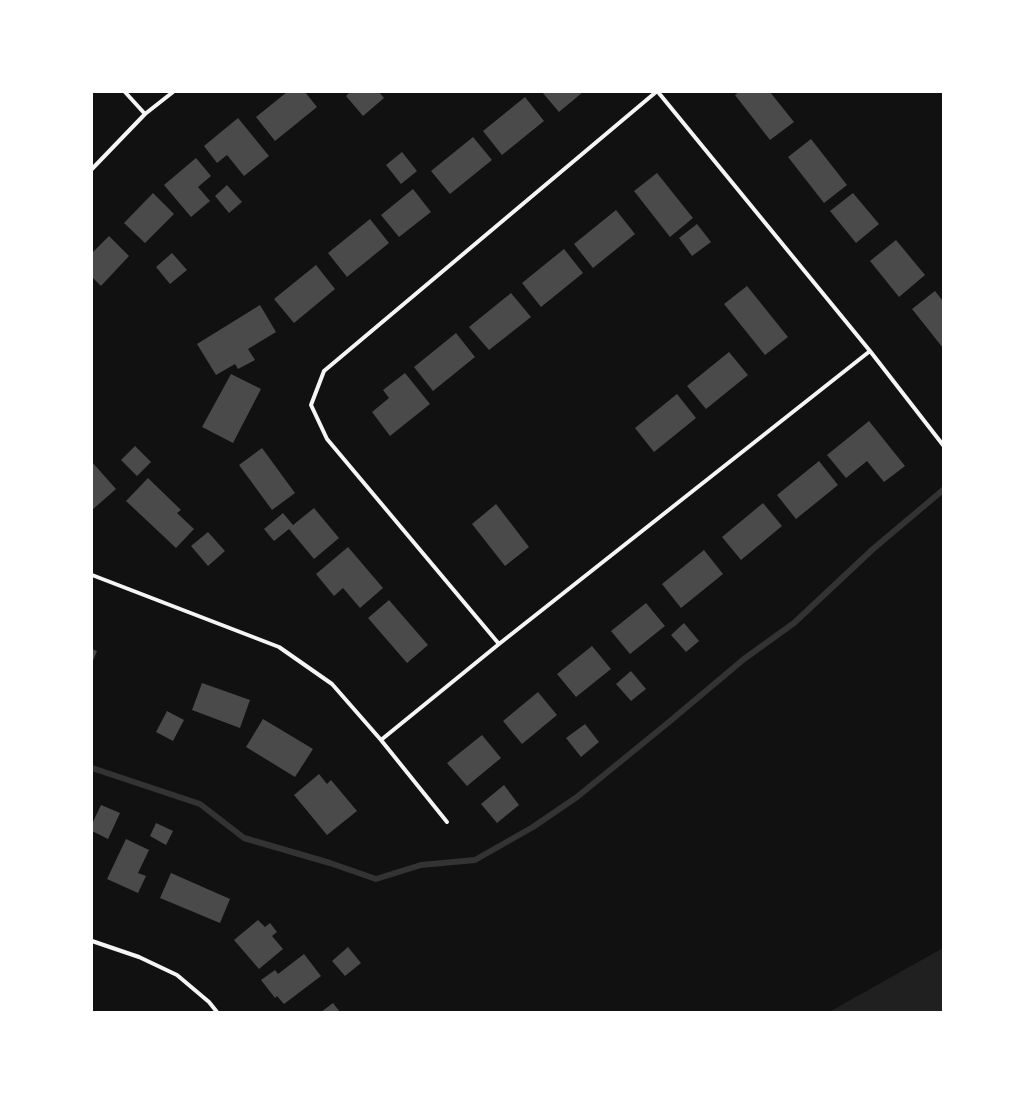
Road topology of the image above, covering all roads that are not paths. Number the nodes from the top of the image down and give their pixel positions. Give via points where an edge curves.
1 (125, 92) edge
2 (173, 92) edge
3 (657, 92) edge
4 (145, 114) junction
5 (92, 169) edge
6 (870, 351) junction
7 (943, 445) edge
8 (92, 575) edge
9 (499, 644) junction
10 (381, 740) junction
11 (447, 822) dead end
12 (92, 940) edge
13 (217, 1012) edge

1 - 4 street
2 - 4 street
3 - 6 street
3 - 9 street via 324,371 312,405 327,439
4 - 5 street
6 - 7 street
6 - 9 street
8 - 10 street via 279,647 332,684
9 - 10 street
10 - 11 street
12 - 13 street via 139,957 176,975 209,1002

